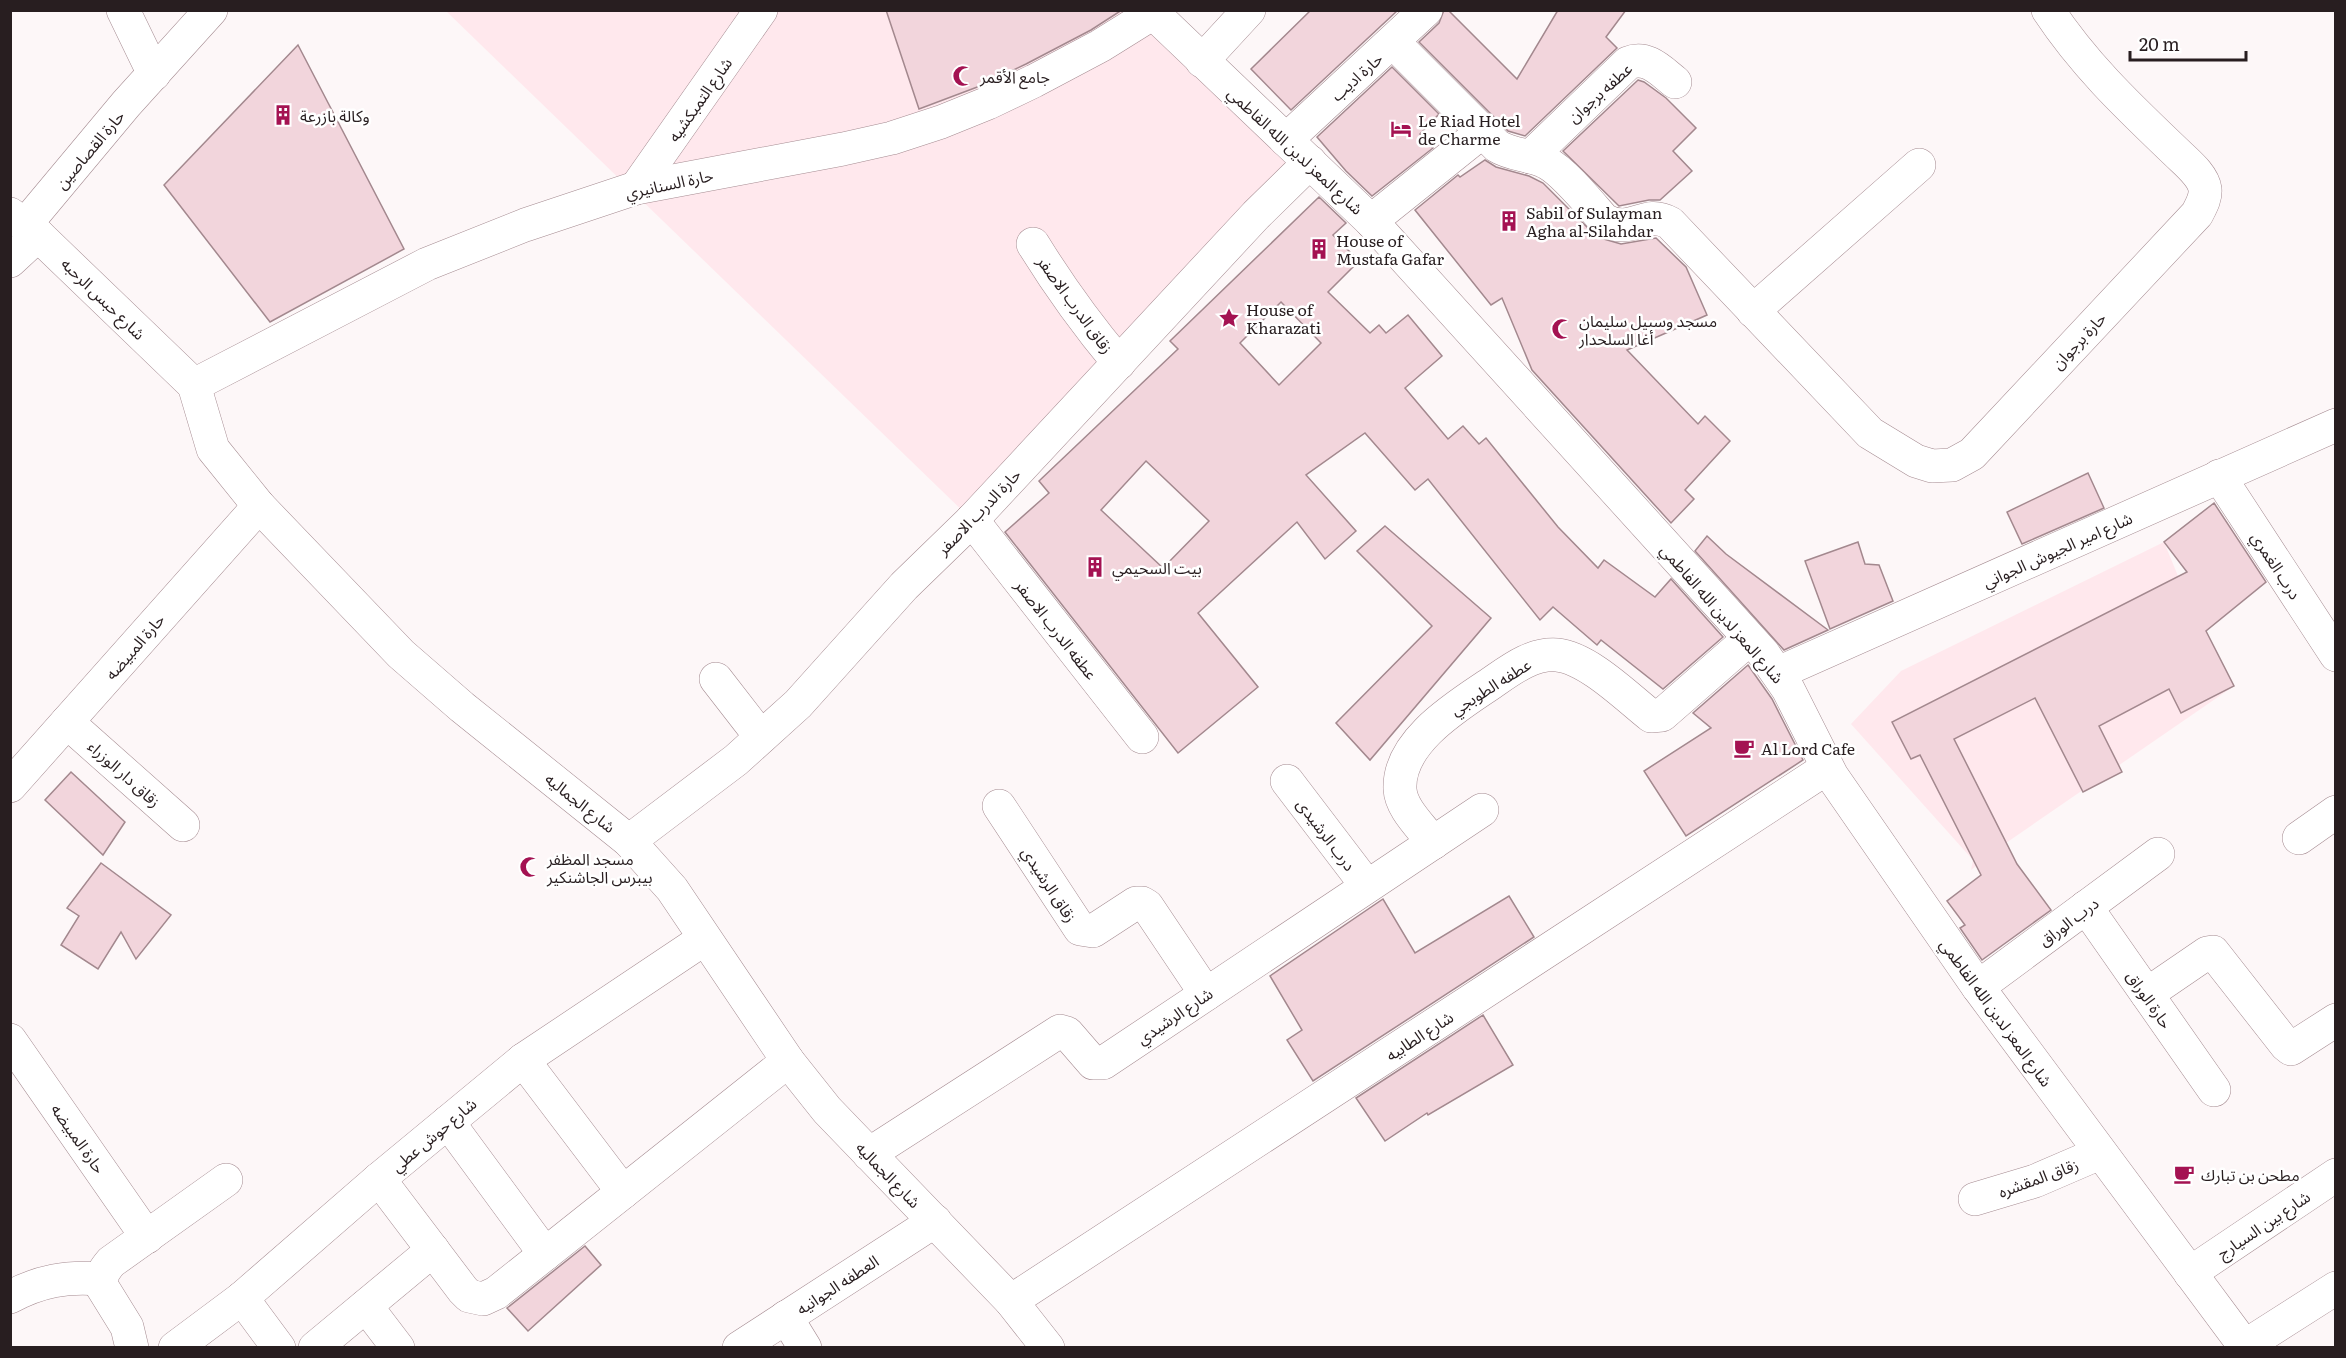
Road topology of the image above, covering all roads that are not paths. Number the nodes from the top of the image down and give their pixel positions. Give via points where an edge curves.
1 (123, 10) edge
2 (212, 10) edge
3 (761, 10) edge
4 (1249, 10) edge
5 (1426, 10) edge
6 (2048, 10) edge
7 (1151, 12) edge
8 (1393, 42) junction
9 (1202, 60) junction
10 (154, 74) junction
11 (1675, 82) dead end
12 (1482, 132) junction
13 (1286, 140) junction
14 (1530, 157) junction
15 (1310, 162) junction
16 (1919, 165) dead end
17 (636, 188) junction
18 (1371, 221) junction
19 (25, 225) edge
20 (1033, 244) dead end
21 (10, 261) edge
22 (1753, 311) junction
23 (1119, 363) junction
24 (194, 385) junction
25 (2336, 425) edge
26 (2220, 476) junction
27 (258, 506) junction
28 (972, 520) junction
29 (1749, 639) junction
30 (2336, 655) edge
31 (1778, 673) junction
32 (716, 679) dead end
33 (67, 722) junction
34 (761, 737) junction
35 (1142, 737) dead end
36 (1827, 768) junction
37 (15, 771) edge
38 (1287, 781) dead end
39 (999, 806) dead end
40 (1482, 810) dead end
41 (2336, 812) edge
42 (183, 825) dead end
43 (2299, 837) dead end
44 (629, 840) junction
45 (1433, 843) junction
46 (2158, 854) dead end
47 (1367, 886) junction
48 (2086, 907) junction
49 (704, 939) junction
50 (1978, 987) junction
51 (1206, 994) junction
52 (2147, 994) junction
53 (2336, 1020) edge
54 (10, 1040) edge
55 (523, 1060) junction
56 (788, 1061) junction
57 (2214, 1090) dead end
58 (448, 1122) junction
59 (2100, 1153) junction
60 (869, 1154) junction
61 (2336, 1175) edge
62 (379, 1179) junction
63 (226, 1180) dead end
64 (622, 1192) junction
65 (1975, 1199) dead end
66 (935, 1221) junction
67 (147, 1237) junction
68 (433, 1250) junction
69 (545, 1254) junction
70 (2190, 1273) junction
71 (100, 1280) junction
72 (2336, 1288) edge
73 (10, 1297) edge
74 (242, 1298) junction
75 (1011, 1301) junction
76 (366, 1306) junction
77 (786, 1317) junction
78 (132, 1347) edge
79 (175, 1347) edge
80 (279, 1347) edge
81 (315, 1347) edge
82 (398, 1347) edge
83 (739, 1347) edge
84 (805, 1347) edge
85 (1048, 1347) edge
86 (2245, 1347) edge

1 - 10 street
2 - 10 street, حارة القصاصين
3 - 17 street, شارع التمبكشيه
4 - 9 street
5 - 8 street, حارة اديب
6 - 22 street, حارة برجوان via 2105,84 2189,165 2205,188 2204,201 2197,214 1972,454 1952,465 1932,466 1878,438
7 - 9 street, شارع المعز لدين الله الفاطمي
7 - 17 street, حارة السنانيري via 1100,46 1034,81 941,122 843,149
8 - 12 street, حارة برجوان
8 - 13 street, حارة اديب
9 - 13 street, شارع المعز لدين الله الفاطمي
10 - 19 street, حارة القصاصين
11 - 14 street, عطفه برجوان via 1650,62 1628,63
12 - 14 street, حارة برجوان via 1506,152
12 - 18 street
13 - 15 street, شارع المعز لدين الله الفاطمي
14 - 22 street, حارة برجوان via 1553,166 1614,225 1634,225 1653,218 1670,223
15 - 18 street, شارع المعز لدين الله الفاطمي
15 - 23 street, حارة الدرب الاصفر
16 - 22 street
17 - 24 street, حارة السنانيري via 525,225 427,264
18 - 29 street, شارع المعز لدين الله الفاطمي
19 - 21 street, حارة القصاصين
19 - 24 street, شارع حبس الرحبه
20 - 23 street, زقاق الدرب الاصفر via 1076,310
23 - 28 street, حارة الدرب الاصفر
24 - 27 street, شارع الجماليه via 213,449
25 - 26 street, شارع امير الجيوش الجواني
26 - 30 street, درب الغمري
26 - 31 street, شارع امير الجيوش الجواني
27 - 33 street, حارة المبيضه
27 - 44 street, شارع الجماليه via 401,654
28 - 34 street, حارة الدرب الاصفر via 904,586 798,704
28 - 35 street, عطفه الدرب الاصفر
29 - 31 street, شارع المعز لدين الله الفاطمي
29 - 45 street, عطفه الطوبجي via 1656,717 1583,664 1558,655 1538,656 1515,667 1448,712 1429,729 1404,766 1400,778 1404,804
31 - 36 street, شارع المعز لدين الله الفاطمي
32 - 34 street
33 - 37 street, حارة المبيضه
33 - 42 street, زقاق دار الوزراء
34 - 44 street, حارة الدرب الاصفر
36 - 50 street, شارع المعز لدين الله الفاطمي
36 - 75 street, شارع الطابيه
38 - 47 street, درب الرشيدى
39 - 51 street, زقاق الرشيدي via 1080,929 1093,930 1142,903
40 - 45 street, شارع الرشيدي
41 - 43 street
44 - 49 street, شارع الجماليه via 672,889
45 - 47 street, شارع الرشيدي
46 - 48 street, درب الوراق
47 - 51 street, شارع الرشيدي
48 - 50 street, درب الوراق
48 - 52 street, حارة الوراق
49 - 55 street, شارع حوش عطي
49 - 56 street, شارع الجماليه
50 - 59 street, شارع المعز لدين الله الفاطمي
51 - 60 street, شارع الرشيدي via 1103,1064 1093,1063 1067,1033 1060,1031
52 - 53 street via 2213,952 2291,1049
52 - 57 street, حارة الوراق
54 - 67 street, حارة المبيضه
55 - 58 street, شارع حوش عطي
55 - 64 street
56 - 60 street, شارع الجماليه
56 - 64 street
58 - 62 street, شارع حوش عطي
58 - 69 street
59 - 65 street, زقاق المقشره via 2035,1181
59 - 70 street, شارع المعز لدين الله الفاطمي
60 - 66 street, شارع الجماليه
61 - 70 street, شارع بين السيارج
62 - 68 street
62 - 74 street, شارع حوش عطي
63 - 67 street
64 - 69 street
66 - 75 street, شارع الجماليه
66 - 77 street, العطفه الجوانيه
67 - 71 street via 111,1262
68 - 69 street via 469,1296 483,1299
68 - 76 street
70 - 86 street, شارع المعز لدين الله الفاطمي
71 - 73 street via 52,1280
71 - 78 street via 127,1327
72 - 86 street
74 - 79 street, شارع حوش عطي
74 - 80 street
75 - 85 street, شارع الجماليه
76 - 81 street
76 - 82 street
77 - 83 street, العطفه الجوانيه
77 - 84 street

